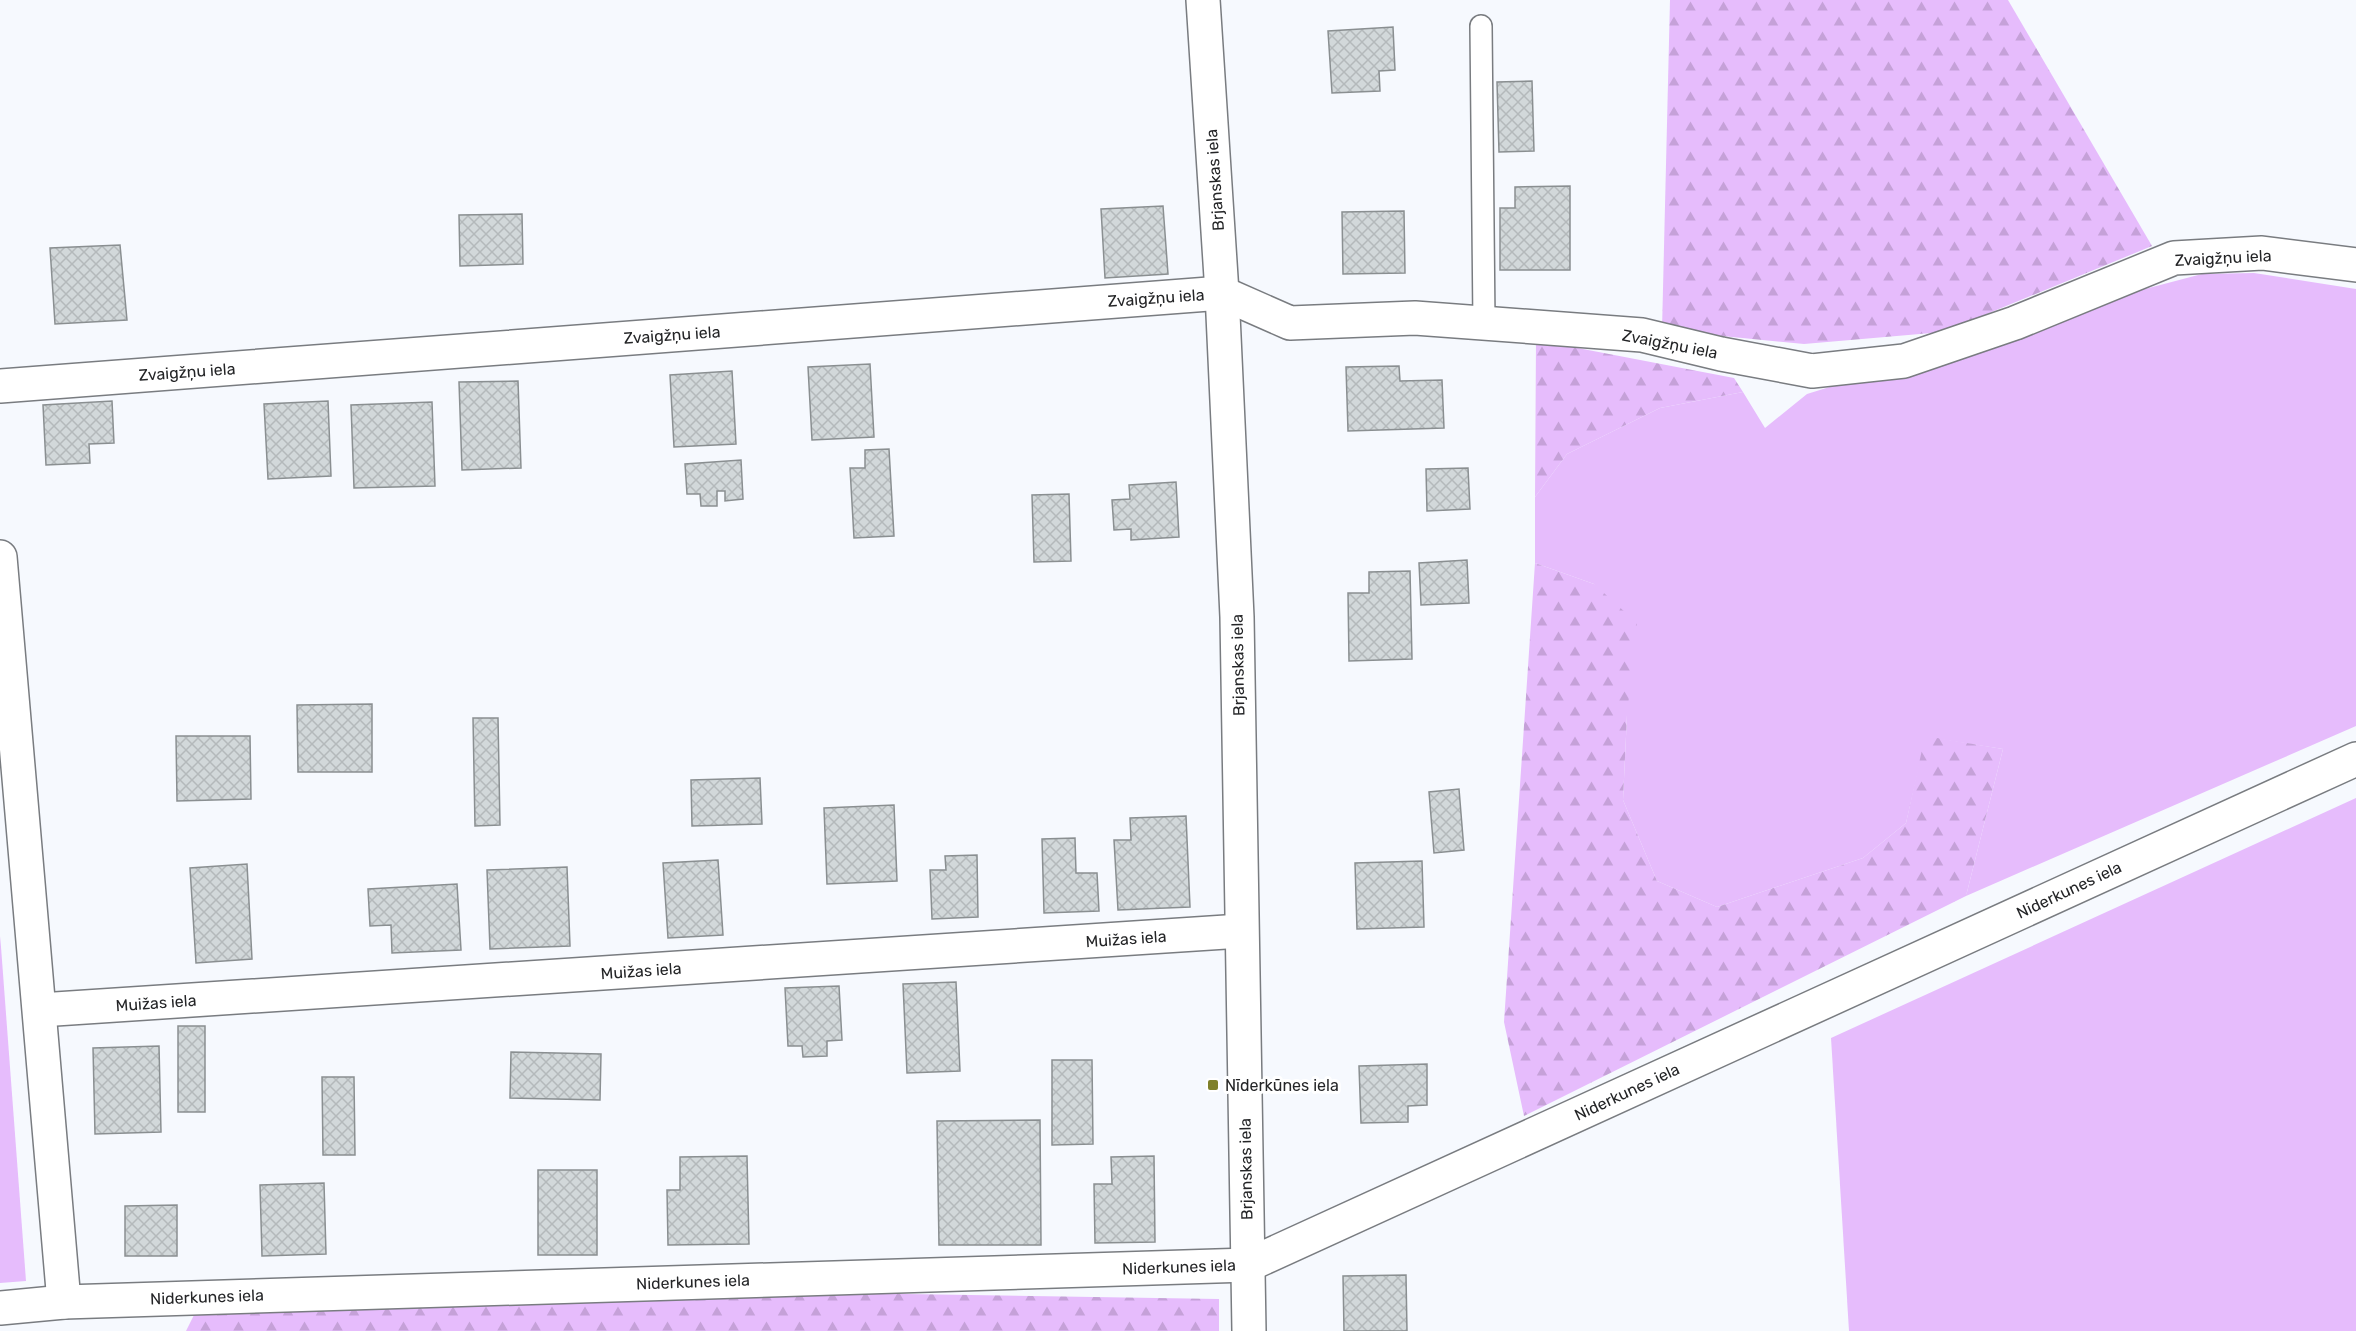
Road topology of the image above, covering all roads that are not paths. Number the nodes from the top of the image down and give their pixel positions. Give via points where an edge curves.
1 (1203, 0) edge
2 (1480, 26) dead end
3 (2356, 265) edge
4 (1222, 293) junction
5 (1484, 323) junction
6 (0, 386) edge
7 (0, 558) edge
8 (2356, 759) edge
9 (1241, 931) junction
10 (40, 1010) junction
11 (1248, 1265) junction
12 (64, 1302) junction
13 (0, 1308) edge
14 (1248, 1331) edge

1 - 4 street, Brjanskas iela
2 - 5 lane
3 - 5 street, Zvaigžņu iela via 2262,254 2174,258 2015,323 1904,361 1812,371 1642,335
4 - 5 street, Zvaigžņu iela via 1290,323 1415,318
4 - 6 street, Zvaigžņu iela
4 - 9 street, Brjanskas iela via 1237,617
7 - 10 street
8 - 11 street, Niderkunes iela
9 - 10 street, Muižas iela
9 - 11 street, Brjanskas iela
10 - 12 street
11 - 12 street, Niderkunes iela
11 - 14 street, Brjanskas iela
12 - 13 street, Niderkunes iela

